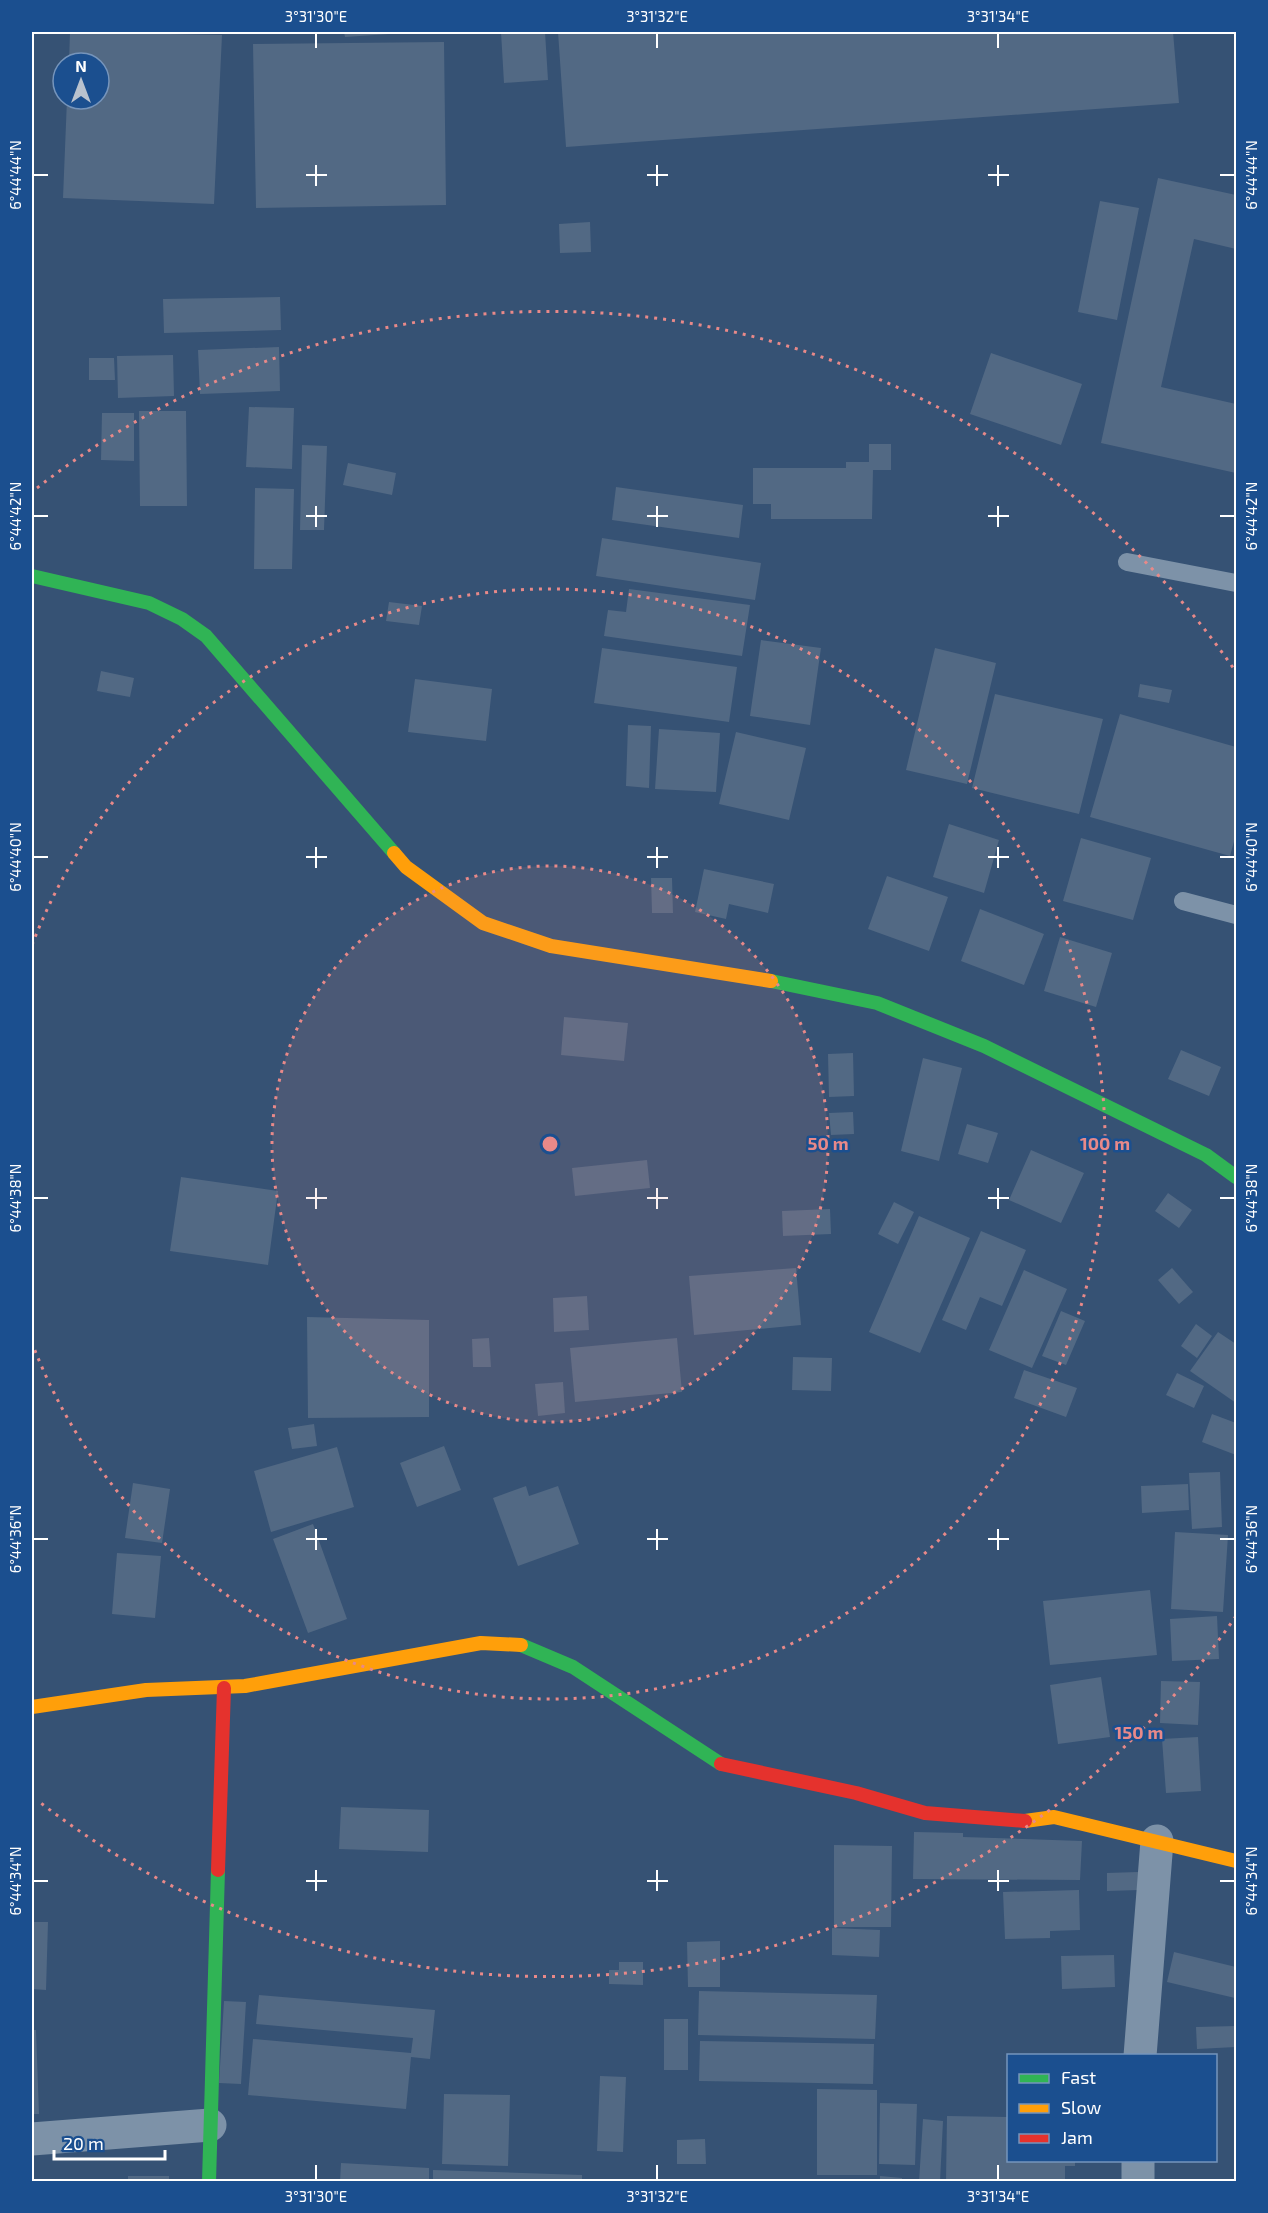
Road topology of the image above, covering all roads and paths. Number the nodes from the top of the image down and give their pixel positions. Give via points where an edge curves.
1 (1126, 562) dead end
2 (32, 576) edge
3 (1236, 583) edge
4 (1183, 901) dead end
5 (1236, 915) edge
6 (1236, 1177) edge
7 (224, 1688) junction
8 (32, 1707) edge
9 (1157, 1841) junction
10 (1236, 1861) edge
11 (1140, 2054) edge
12 (210, 2126) junction
13 (32, 2139) edge
14 (1138, 2162) edge
15 (209, 2181) edge
16 (1138, 2181) edge

1 - 3 lane
2 - 6 street via 149,603 206,636 406,867 483,923 551,946 737,974 877,1003 984,1046 1206,1155
4 - 5 lane
7 - 8 street via 146,1690
7 - 9 street via 481,1643 521,1645 573,1667 717,1763 856,1793 925,1813 990,1820 1054,1817
7 - 12 street
9 - 10 street
9 - 11 street
12 - 13 street
12 - 15 street
14 - 16 street

